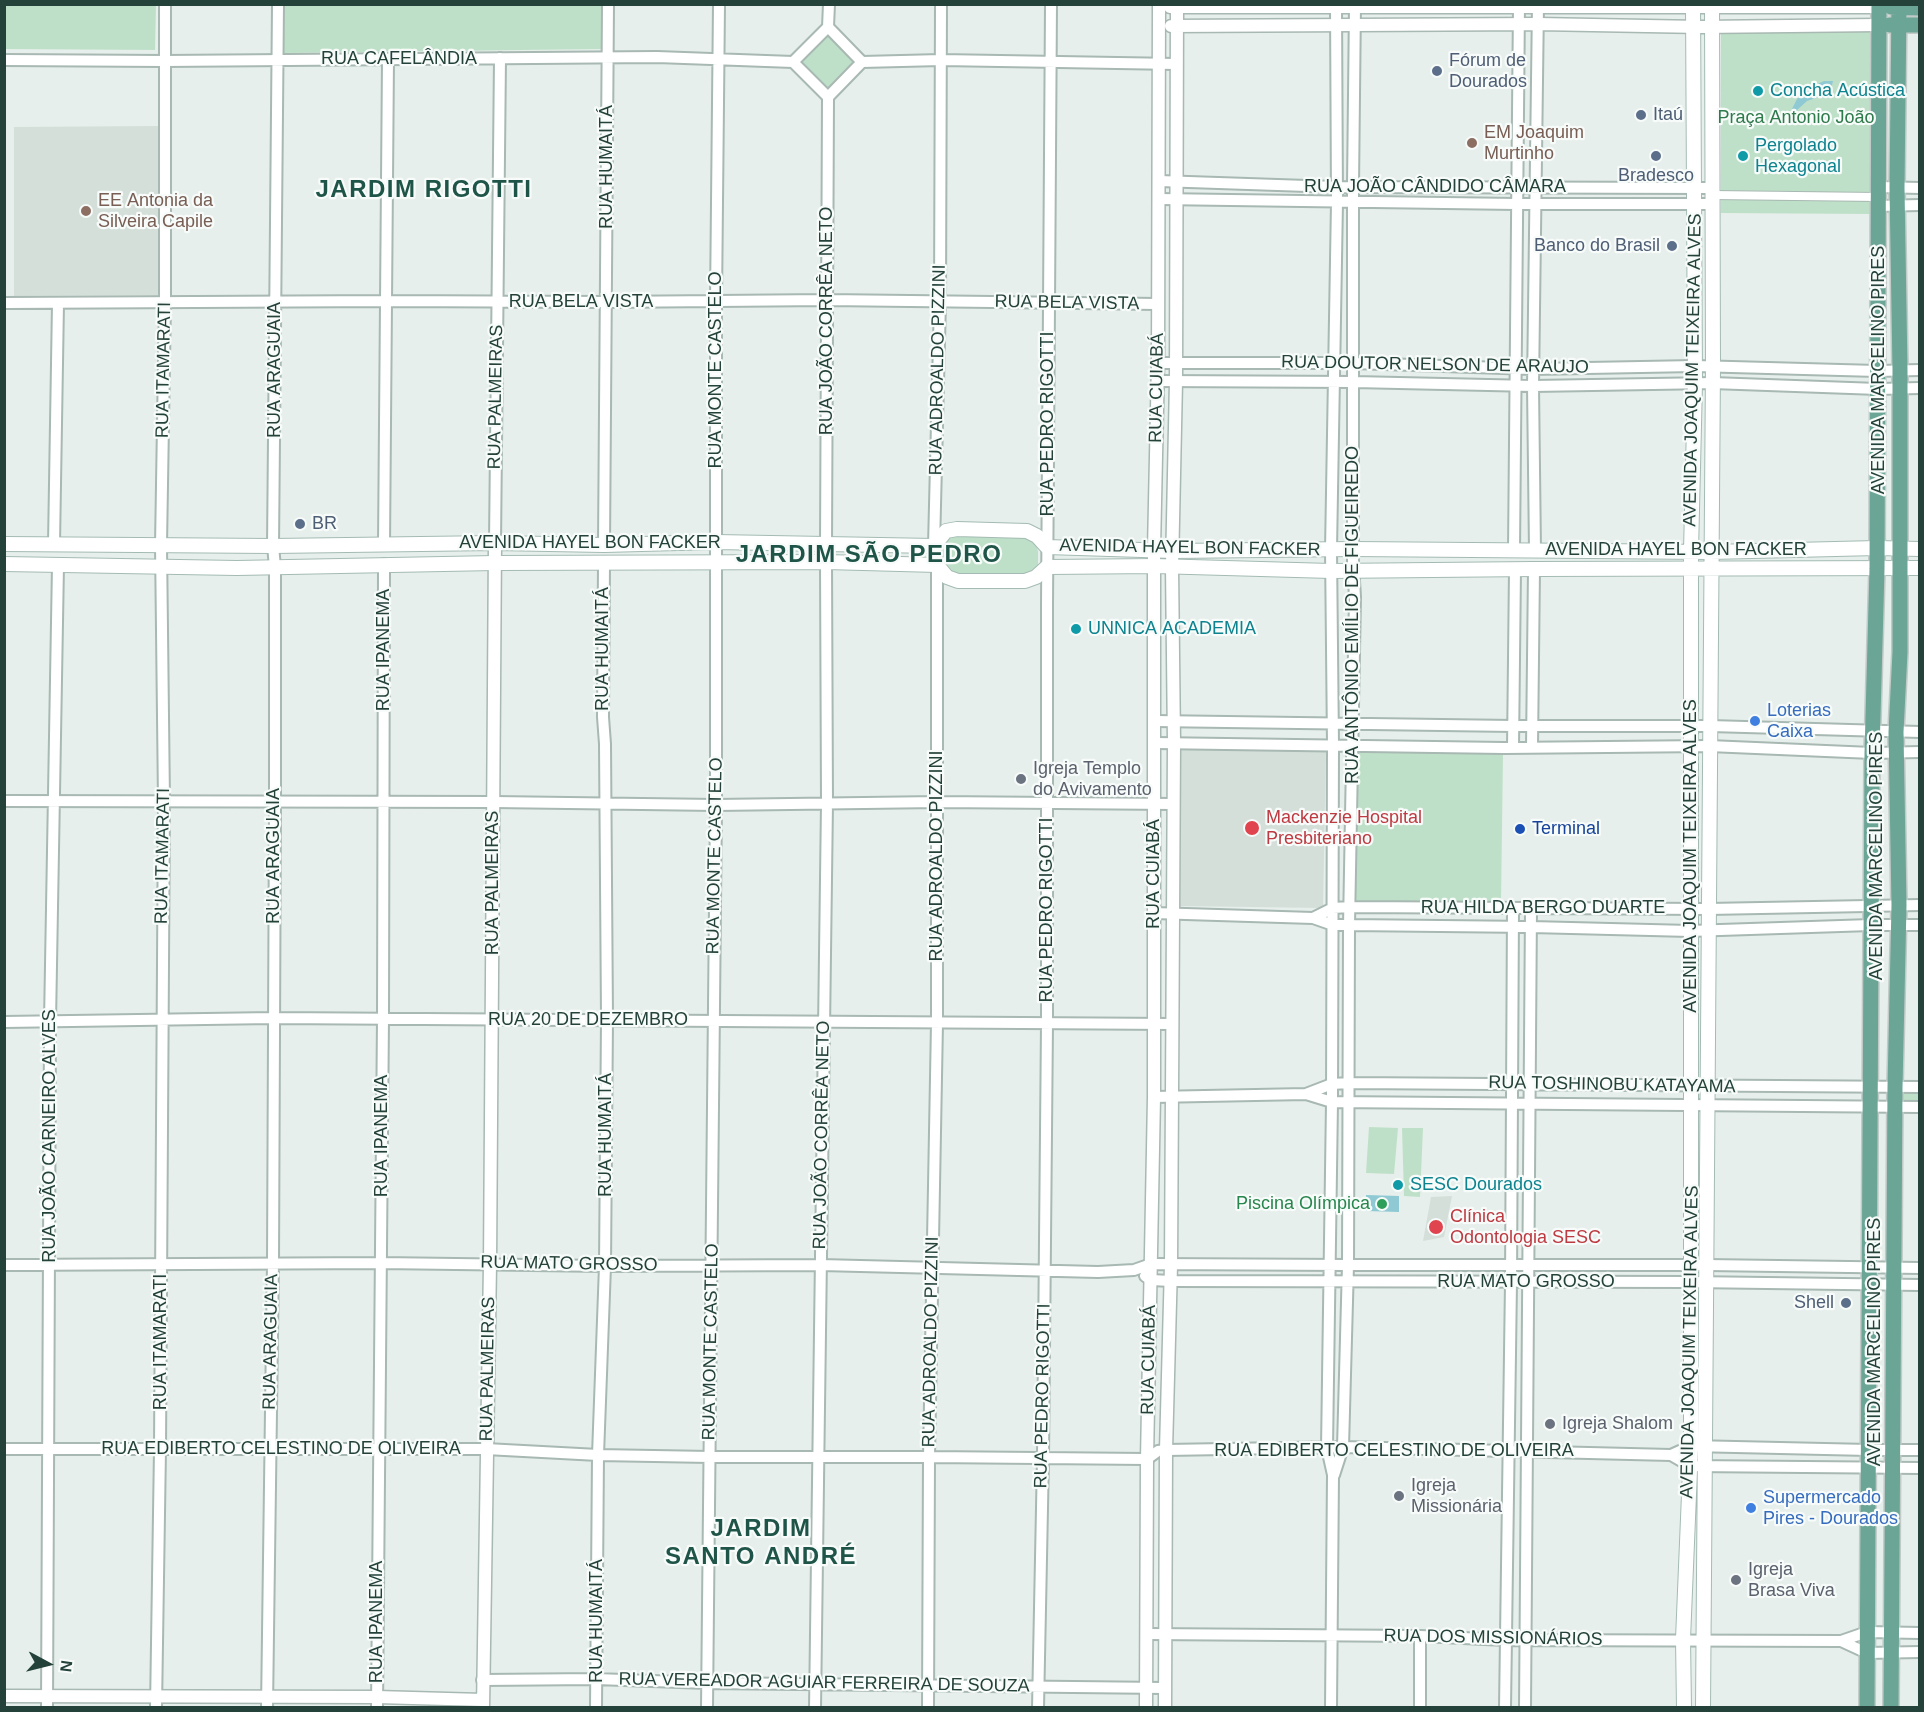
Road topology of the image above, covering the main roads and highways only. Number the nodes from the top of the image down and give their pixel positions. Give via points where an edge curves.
1 (1693, 6) edge
2 (1712, 6) edge
3 (1879, 6) edge
4 (1899, 6) edge
5 (1920, 8) edge
6 (1878, 25) junction
7 (1899, 25) junction
8 (1920, 26) edge
9 (4, 544) edge
10 (1877, 548) junction
11 (1900, 549) junction
12 (1920, 549) edge
13 (1691, 551) junction
14 (1710, 552) junction
15 (4, 564) edge
16 (1691, 568) junction
17 (1899, 568) junction
18 (1920, 568) edge
19 (1711, 569) junction
20 (1877, 569) junction
21 (1684, 1707) edge
22 (1703, 1707) edge
23 (1867, 1707) edge
24 (1891, 1707) edge

1 - 13 main road, AVENIDA JOAQUIM TEIXEIRA ALVES via 1695,383
2 - 14 main road, AVENIDA JOAQUIM TEIXEIRA ALVES
3 - 4 main road
3 - 6 main road, AVENIDA MARCELINO PIRES
4 - 5 main road
4 - 7 main road, AVENIDA MARCELINO PIRES
6 - 7 main road
6 - 10 main road, AVENIDA MARCELINO PIRES
7 - 8 main road
7 - 11 main road, AVENIDA MARCELINO PIRES
9 - 13 main road, AVENIDA HAYEL BON FACKER via 716,542 934,546 946,531 957,529 1027,531 1047,547
10 - 11 main road, AVENIDA HAYEL BON FACKER
10 - 14 main road, AVENIDA HAYEL BON FACKER
10 - 20 main road, AVENIDA MARCELINO PIRES
11 - 12 main road, AVENIDA HAYEL BON FACKER
11 - 17 main road, AVENIDA MARCELINO PIRES
13 - 14 main road, AVENIDA HAYEL BON FACKER
13 - 16 main road, AVENIDA JOAQUIM TEIXEIRA ALVES
14 - 19 main road, AVENIDA JOAQUIM TEIXEIRA ALVES
15 - 16 main road, AVENIDA HAYEL BON FACKER via 275,567 826,562 937,565 947,577 958,581 1024,581 1047,567 1331,571
16 - 19 main road, AVENIDA HAYEL BON FACKER
16 - 21 main road, AVENIDA JOAQUIM TEIXEIRA ALVES via 1691,1446
17 - 18 main road, AVENIDA HAYEL BON FACKER
17 - 20 main road, AVENIDA HAYEL BON FACKER
17 - 24 main road, AVENIDA MARCELINO PIRES
19 - 20 main road, AVENIDA HAYEL BON FACKER
19 - 22 main road, AVENIDA JOAQUIM TEIXEIRA ALVES
20 - 23 main road, AVENIDA MARCELINO PIRES via 1872,753

